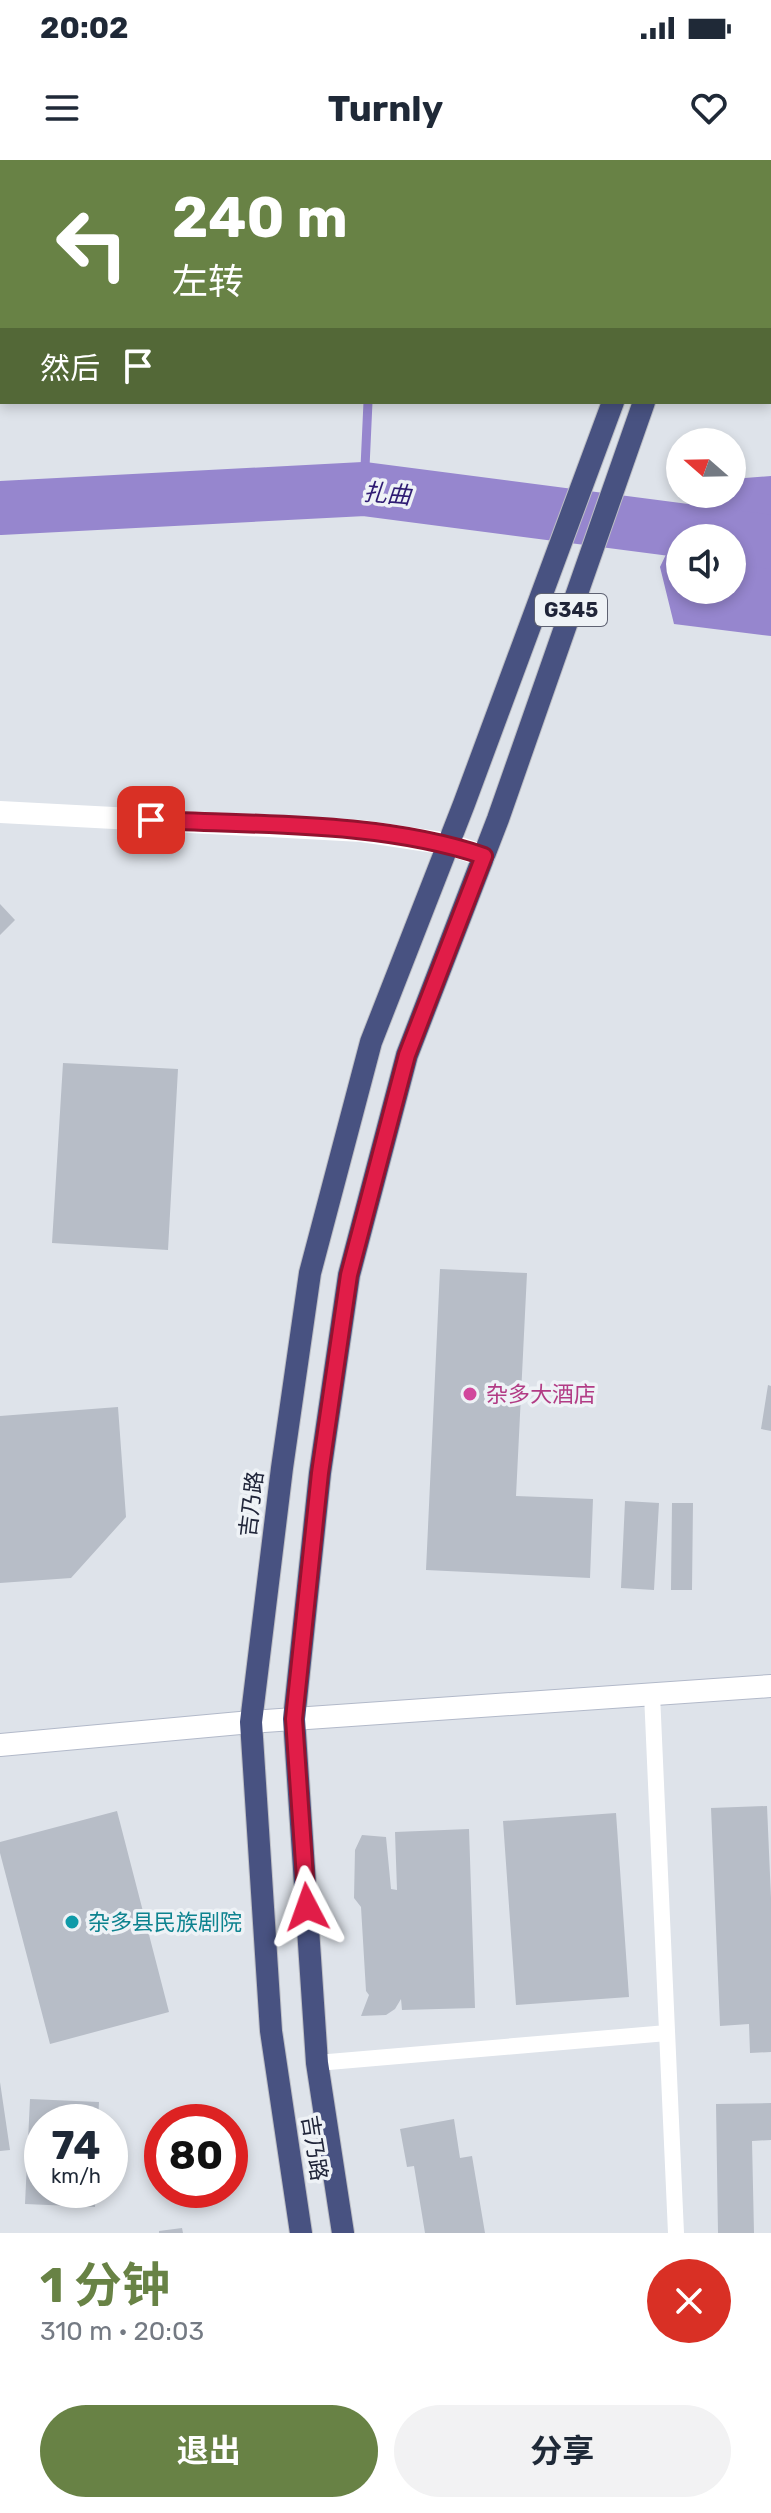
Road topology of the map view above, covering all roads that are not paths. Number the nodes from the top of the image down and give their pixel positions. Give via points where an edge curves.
1 (612, 404) edge
2 (643, 404) edge
3 (0, 812) edge
4 (448, 844) junction
5 (484, 856) junction
6 (771, 1686) edge
7 (652, 1694) junction
8 (294, 1719) junction
9 (251, 1722) junction
10 (0, 1745) edge
11 (667, 2033) junction
12 (317, 2063) junction
13 (301, 2233) edge
14 (343, 2233) edge
15 (676, 2233) edge

1 - 4 highway, 吉乃路 / G345
2 - 5 highway, 吉乃路 / G345
3 - 4 main road via 362,831
4 - 5 main road
4 - 9 highway, 吉乃路 / G345 via 371,1042 310,1273
5 - 8 highway, 吉乃路 / G345 via 407,1055 349,1275 320,1473
6 - 7 main road
7 - 8 main road
7 - 11 lane
8 - 9 main road
8 - 12 highway, 吉乃路 / G345
9 - 10 main road
9 - 13 highway, 吉乃路 / G345 via 271,2031
11 - 12 lane
11 - 15 lane
12 - 14 highway, 吉乃路 / G345

